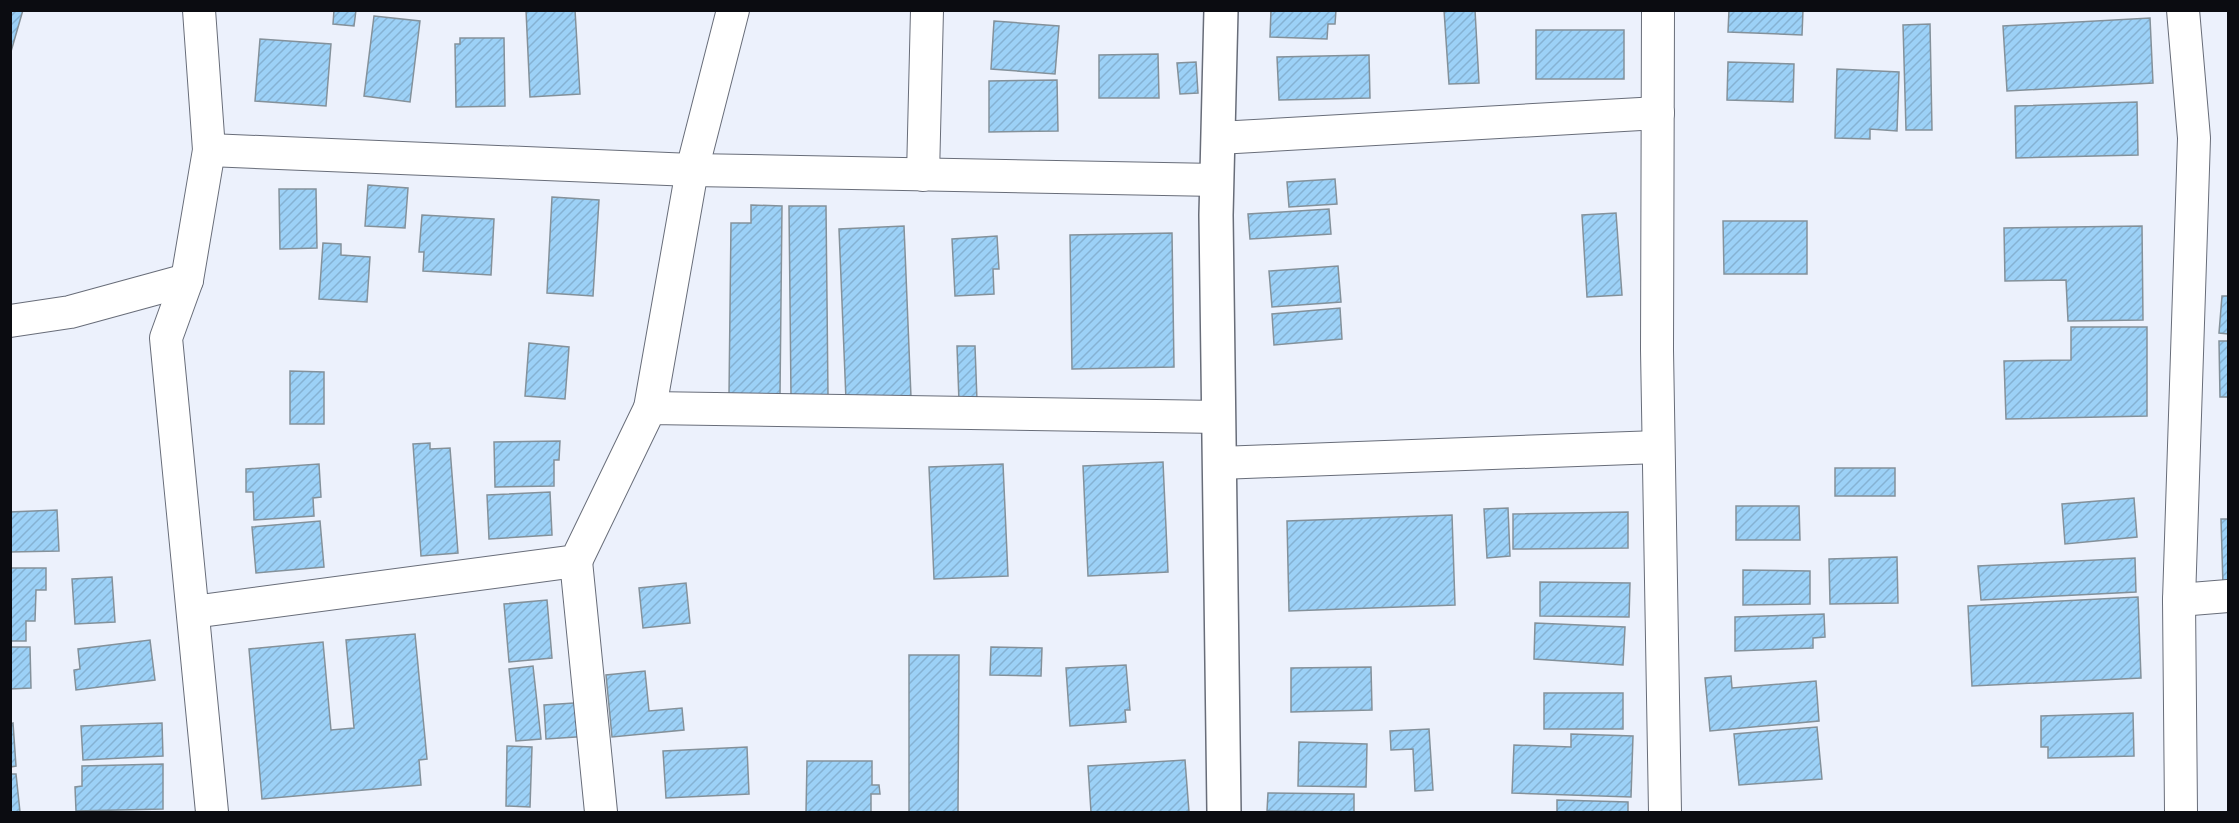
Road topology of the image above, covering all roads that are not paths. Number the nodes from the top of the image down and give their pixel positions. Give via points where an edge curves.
1 (199, 10) edge
2 (733, 10) edge
3 (927, 10) edge
4 (1221, 10) edge
5 (1658, 10) edge
6 (2183, 10) edge
7 (1658, 113) junction
8 (1218, 138) junction
9 (209, 150) junction
10 (692, 170) junction
11 (923, 175) junction
12 (1217, 180) junction
13 (187, 280) junction
14 (10, 321) edge
15 (650, 408) junction
16 (1219, 417) junction
17 (1658, 447) junction
18 (1219, 463) junction
19 (576, 561) junction
20 (2229, 596) edge
21 (2179, 600) junction
22 (193, 612) junction
23 (212, 813) edge
24 (601, 813) edge
25 (1224, 813) edge
26 (1665, 813) edge
27 (2181, 813) edge

1 - 9 street
2 - 10 street
3 - 11 street
4 - 8 street
5 - 7 street
6 - 21 street via 2193,138
7 - 8 street
7 - 17 street
8 - 12 street
9 - 10 street
9 - 13 street
10 - 11 street
10 - 15 street
11 - 12 street
12 - 16 street
13 - 14 street via 70,312
13 - 22 street via 166,338
15 - 16 street
15 - 19 street
16 - 18 street
17 - 18 street
17 - 26 street
18 - 25 street
19 - 22 street
19 - 24 street
20 - 21 street
21 - 27 street
22 - 23 street

